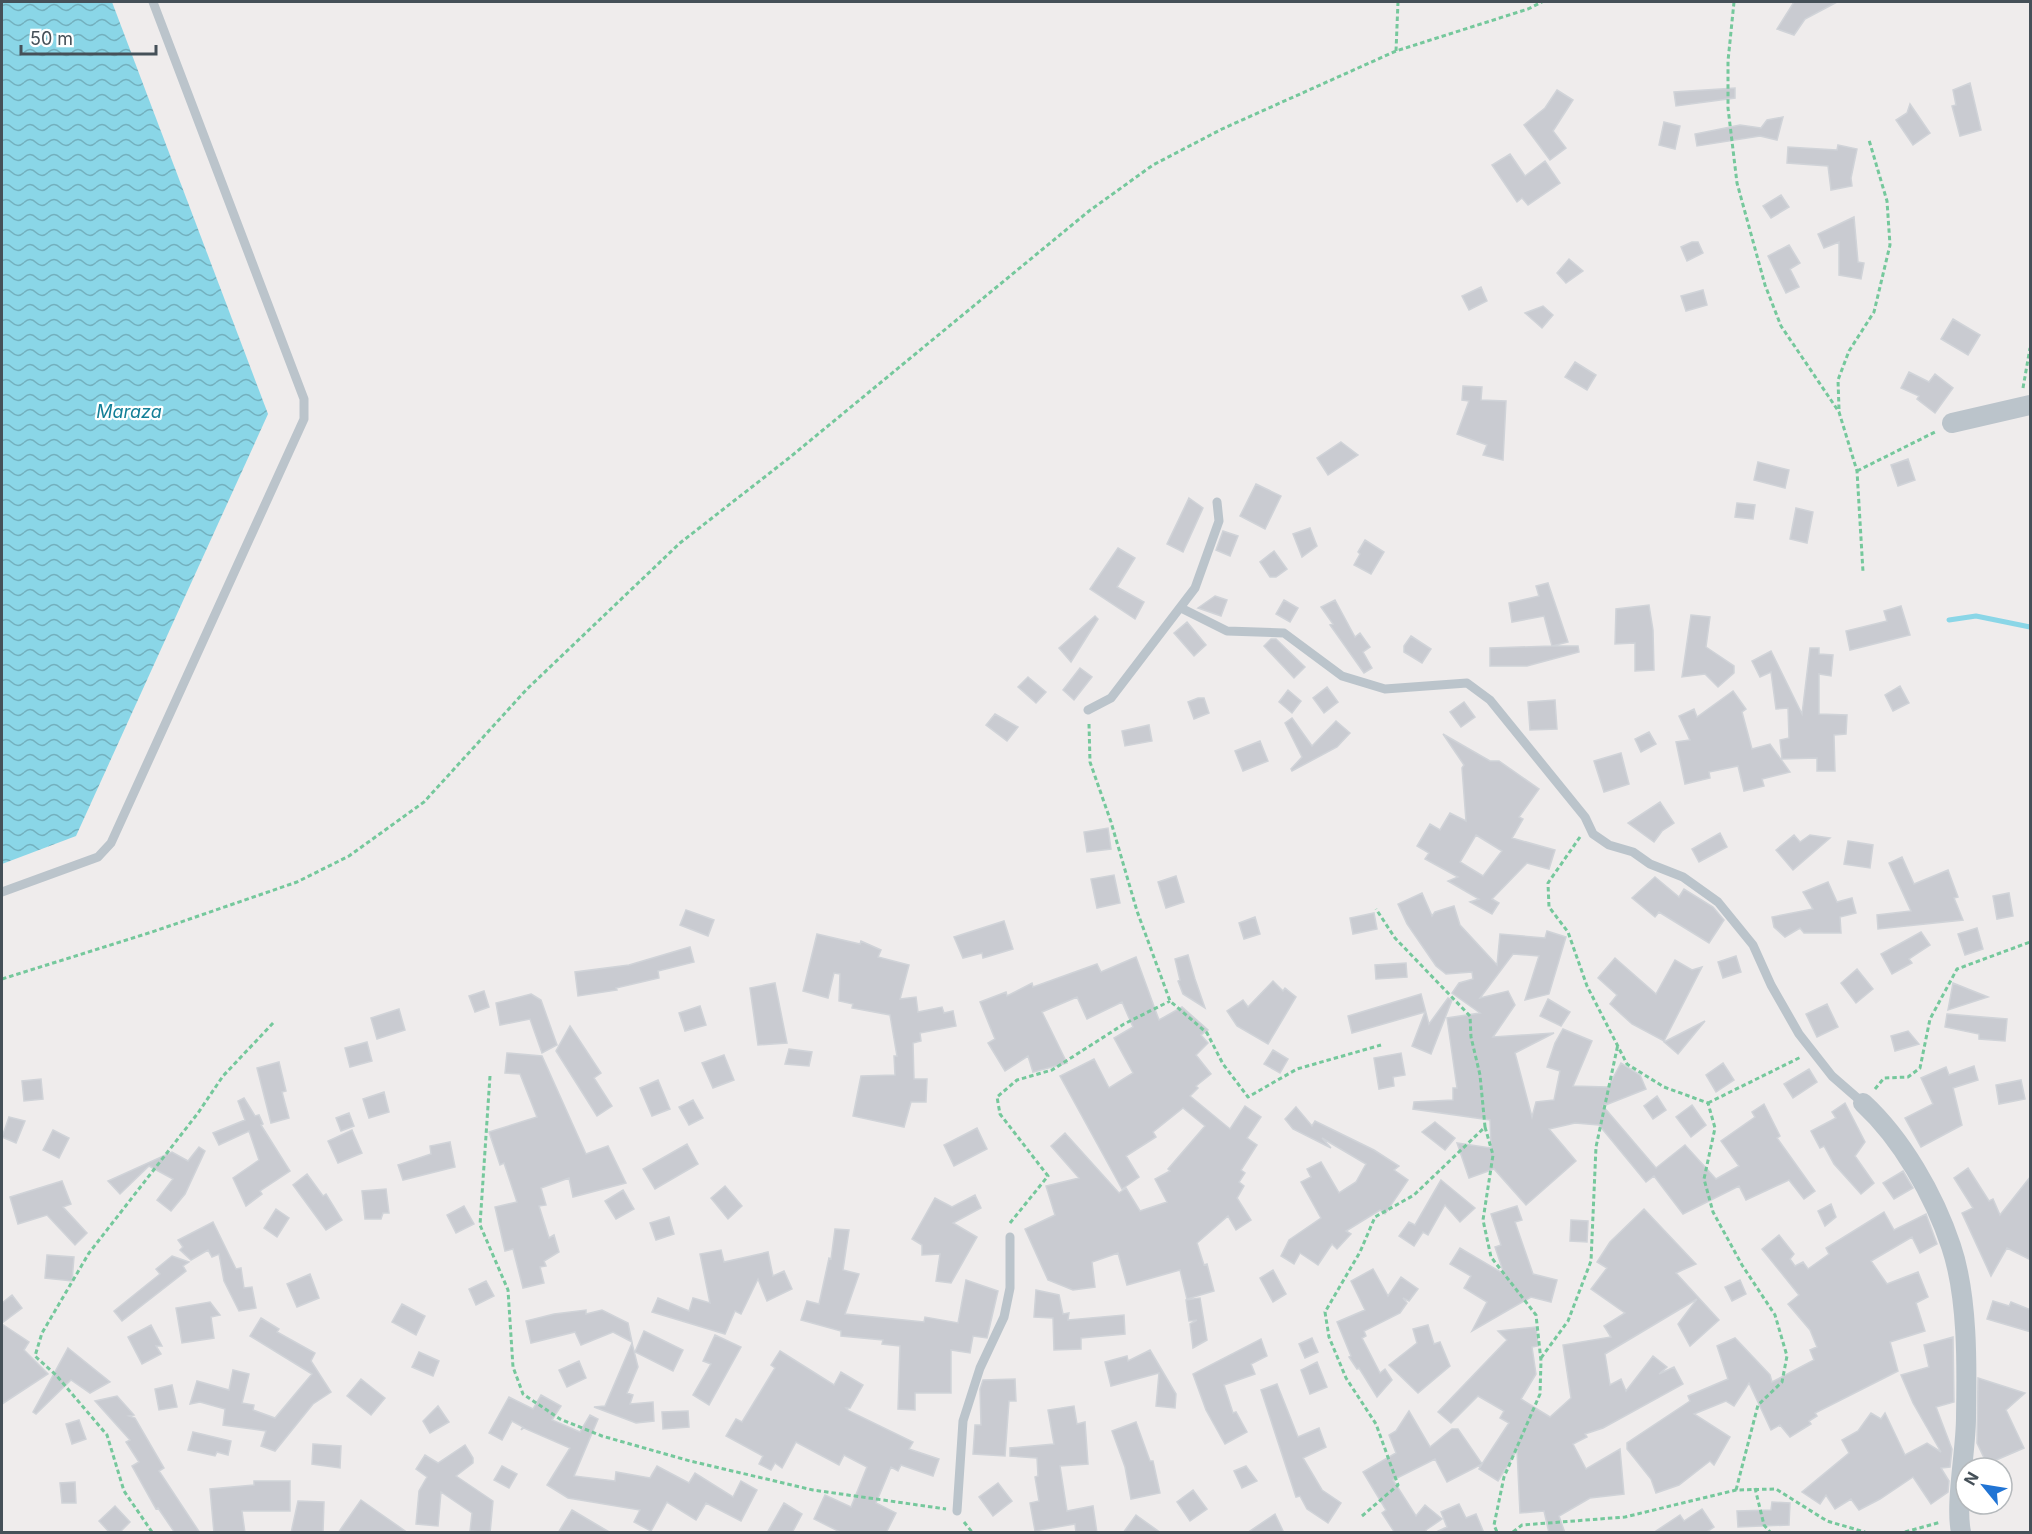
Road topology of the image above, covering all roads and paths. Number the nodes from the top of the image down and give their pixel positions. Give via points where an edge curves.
1 (153, 2) edge
2 (1398, 2) edge
3 (1542, 2) edge
4 (1734, 2) edge
5 (1396, 51) junction
6 (1869, 140) dead end
7 (2031, 348) edge
8 (2025, 407) edge
9 (1839, 412) junction
10 (1952, 423) joint
11 (1857, 471) junction
12 (1217, 502) dead end
13 (1863, 572) dead end
14 (1181, 608) junction
15 (1088, 710) joint
16 (1587, 826) junction
17 (2, 892) edge
18 (1376, 909) dead end
19 (2031, 942) edge
20 (2, 979) edge
21 (1170, 1001) junction
22 (275, 1022) dead end
23 (1618, 1044) junction
24 (1381, 1045) dead end
25 (1813, 1052) junction
26 (490, 1076) dead end
27 (1708, 1103) junction
28 (1863, 1103) junction
29 (1485, 1127) junction
30 (1010, 1237) joint
31 (1540, 1360) junction
32 (1755, 1488) junction
33 (1736, 1490) junction
34 (957, 1511) junction
35 (1362, 1515) dead end
36 (1961, 1530) edge
37 (152, 1533) edge
38 (972, 1533) edge
39 (1497, 1533) edge
40 (1513, 1533) edge
41 (1770, 1533) edge
42 (1865, 1533) edge
43 (1905, 1533) edge

1 - 17 lane via 304,399 304,419 111,843 98,857
2 - 5 path
3 - 5 path
4 - 9 path via 1728,108 1737,183 1765,285 1781,326
5 - 20 path via 1212,134 1153,165 1089,211 680,543 527,688 424,802 349,856 297,882
6 - 9 path via 1887,201 1890,245 1874,312 1849,351 1838,380
7 - 8 path
8 - 10 street
9 - 11 path
10 - 11 path
11 - 13 path
12 - 14 lane via 1219,521 1195,588
14 - 15 lane via 1111,698
14 - 16 lane via 1227,631 1284,633 1342,676 1384,688 1467,683 1490,700 1585,818
15 - 21 path via 1090,762
16 - 23 path via 1548,883 1549,907 1568,932 1587,986
16 - 25 lane via 1609,845 1633,852 1650,864 1683,877 1718,902 1754,945 1771,985
18 - 29 path via 1395,938 1470,1016
19 - 28 path via 1957,969 1930,1019 1920,1068 1908,1077 1884,1078
21 - 24 path via 1206,1033 1222,1064 1248,1097 1297,1069
21 - 30 path via 1124,1024 1052,1070 1017,1080 998,1097 1000,1114 1048,1176 1010,1222
22 - 37 path via 223,1076 89,1253 42,1333 35,1356 107,1435 124,1491
23 - 27 path via 1628,1065 1664,1087
23 - 31 path via 1596,1147 1591,1261 1568,1321
25 - 27 path
25 - 28 lane via 1832,1076
26 - 34 path via 480,1225 508,1290 513,1368 523,1394 560,1419 602,1436 690,1461 813,1490
27 - 33 path via 1715,1128 1704,1179 1713,1212 1775,1315 1787,1356 1782,1382 1758,1405
28 - 36 street via 1910,1161 1951,1246 1961,1297 1964,1347 1966,1418
29 - 31 path via 1493,1155 1483,1220 1491,1257 1536,1315
29 - 35 path via 1414,1195 1375,1217 1360,1252 1325,1312 1329,1337 1346,1378 1376,1424 1398,1485
30 - 34 lane via 1010,1288 1004,1317 963,1421
31 - 39 path via 1540,1394 1504,1477 1494,1525
32 - 33 path
32 - 41 path via 1764,1525
32 - 42 path via 1776,1489 1827,1521
33 - 40 path via 1625,1517 1522,1525
34 - 38 path
36 - 43 path via 1937,1521

